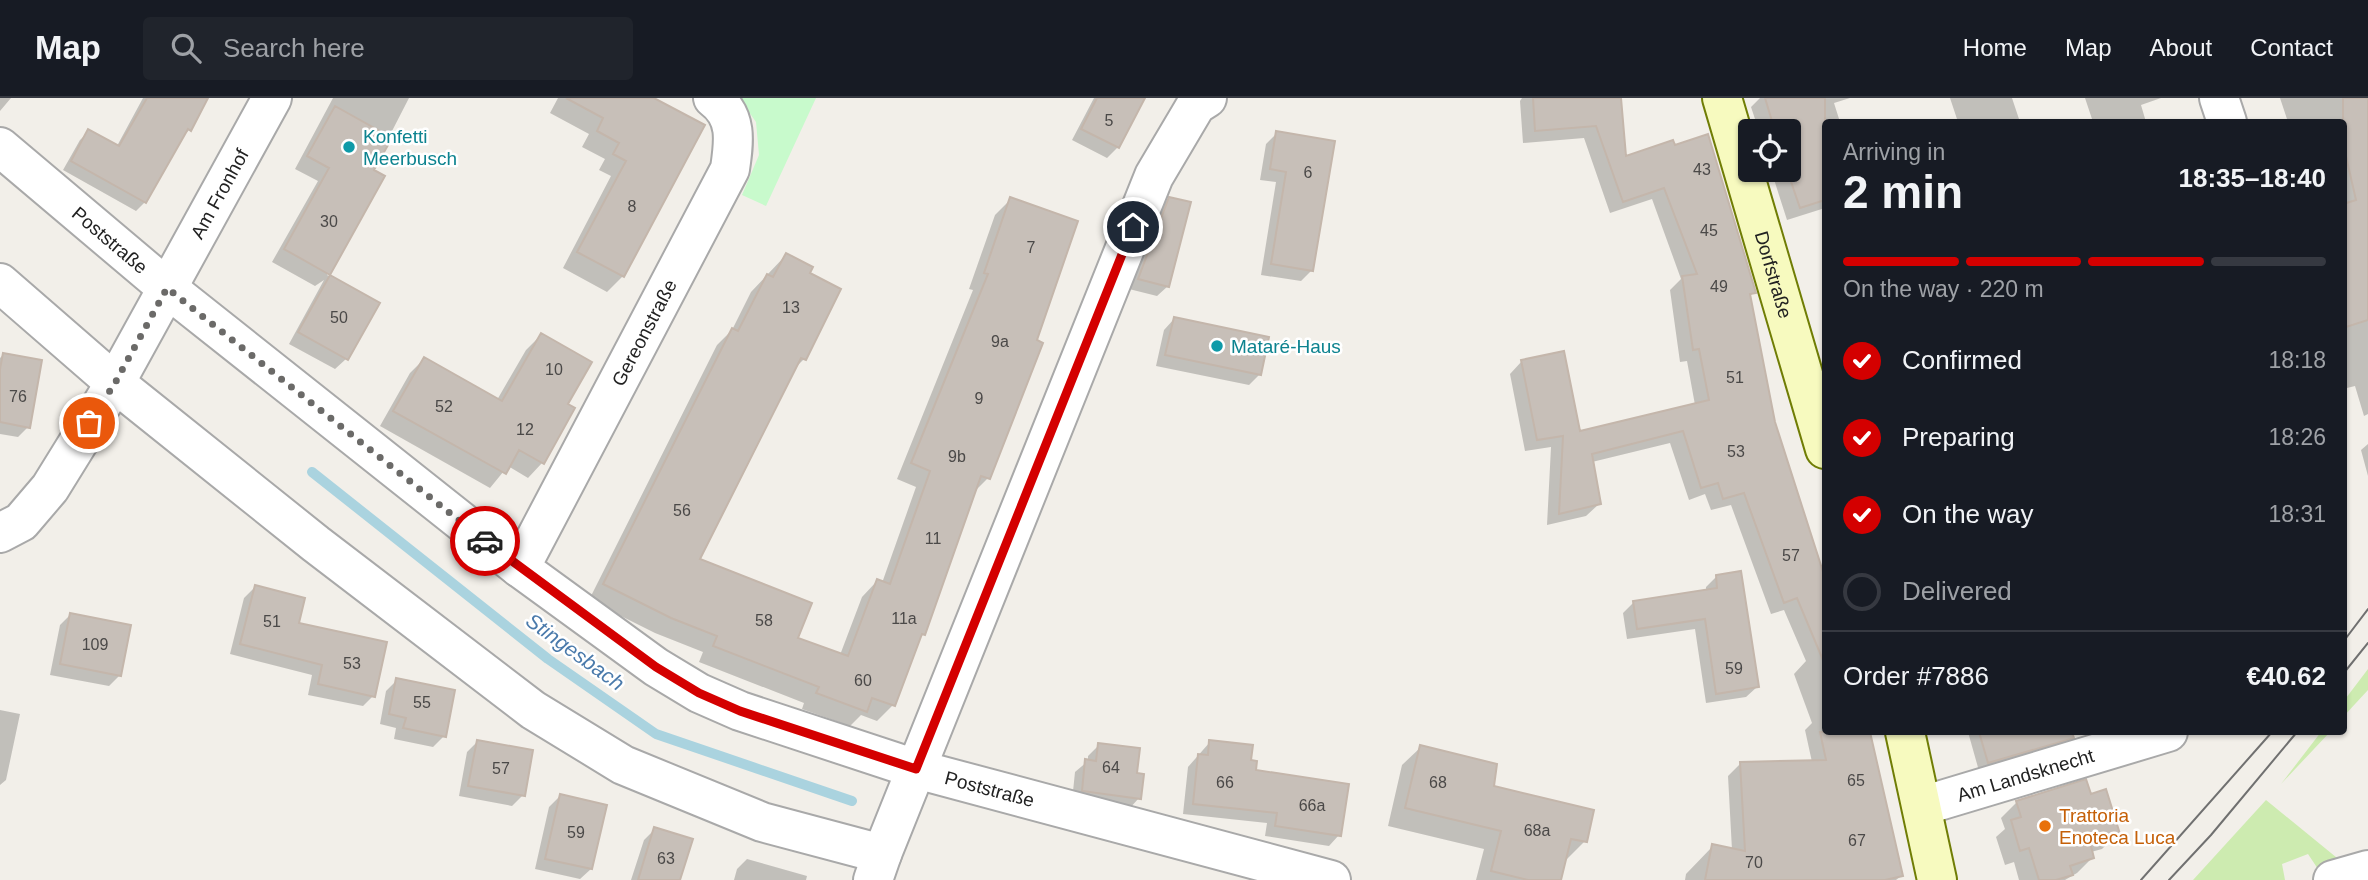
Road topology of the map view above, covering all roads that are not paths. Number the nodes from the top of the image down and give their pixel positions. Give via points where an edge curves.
1 (272, 98) edge
2 (713, 98) edge
3 (1207, 98) edge
4 (1722, 98) edge
5 (2219, 98) edge
6 (2226, 119) edge
7 (0, 147) edge
8 (0, 283) edge
9 (167, 288) junction
10 (115, 383) junction
11 (1822, 439) edge
12 (0, 533) edge
13 (520, 568) junction
14 (1906, 735) edge
15 (2158, 735) edge
16 (916, 769) junction
17 (1922, 806) junction
18 (877, 867) edge
19 (2368, 870) edge
20 (1331, 880) edge
21 (1937, 880) edge
22 (2333, 880) edge

1 - 9 street, Am Fronhof
2 - 13 street, Gereonstraße via 726,107 734,138 730,169
3 - 16 street via 1196,105 1154,176
4 - 11 main road, Dorfstraße
5 - 6 street
7 - 9 street, Poststraße
8 - 10 street
9 - 10 street, Am Fronhof
9 - 13 street, Poststraße
10 - 12 street, Am Fronhof via 50,488 21,523
10 - 18 street via 533,710 623,765
13 - 16 street, Poststraße via 699,693
14 - 17 main road
15 - 17 street, Am Landsknecht
16 - 18 street
16 - 20 street, Poststraße
17 - 21 main road
19 - 22 street

